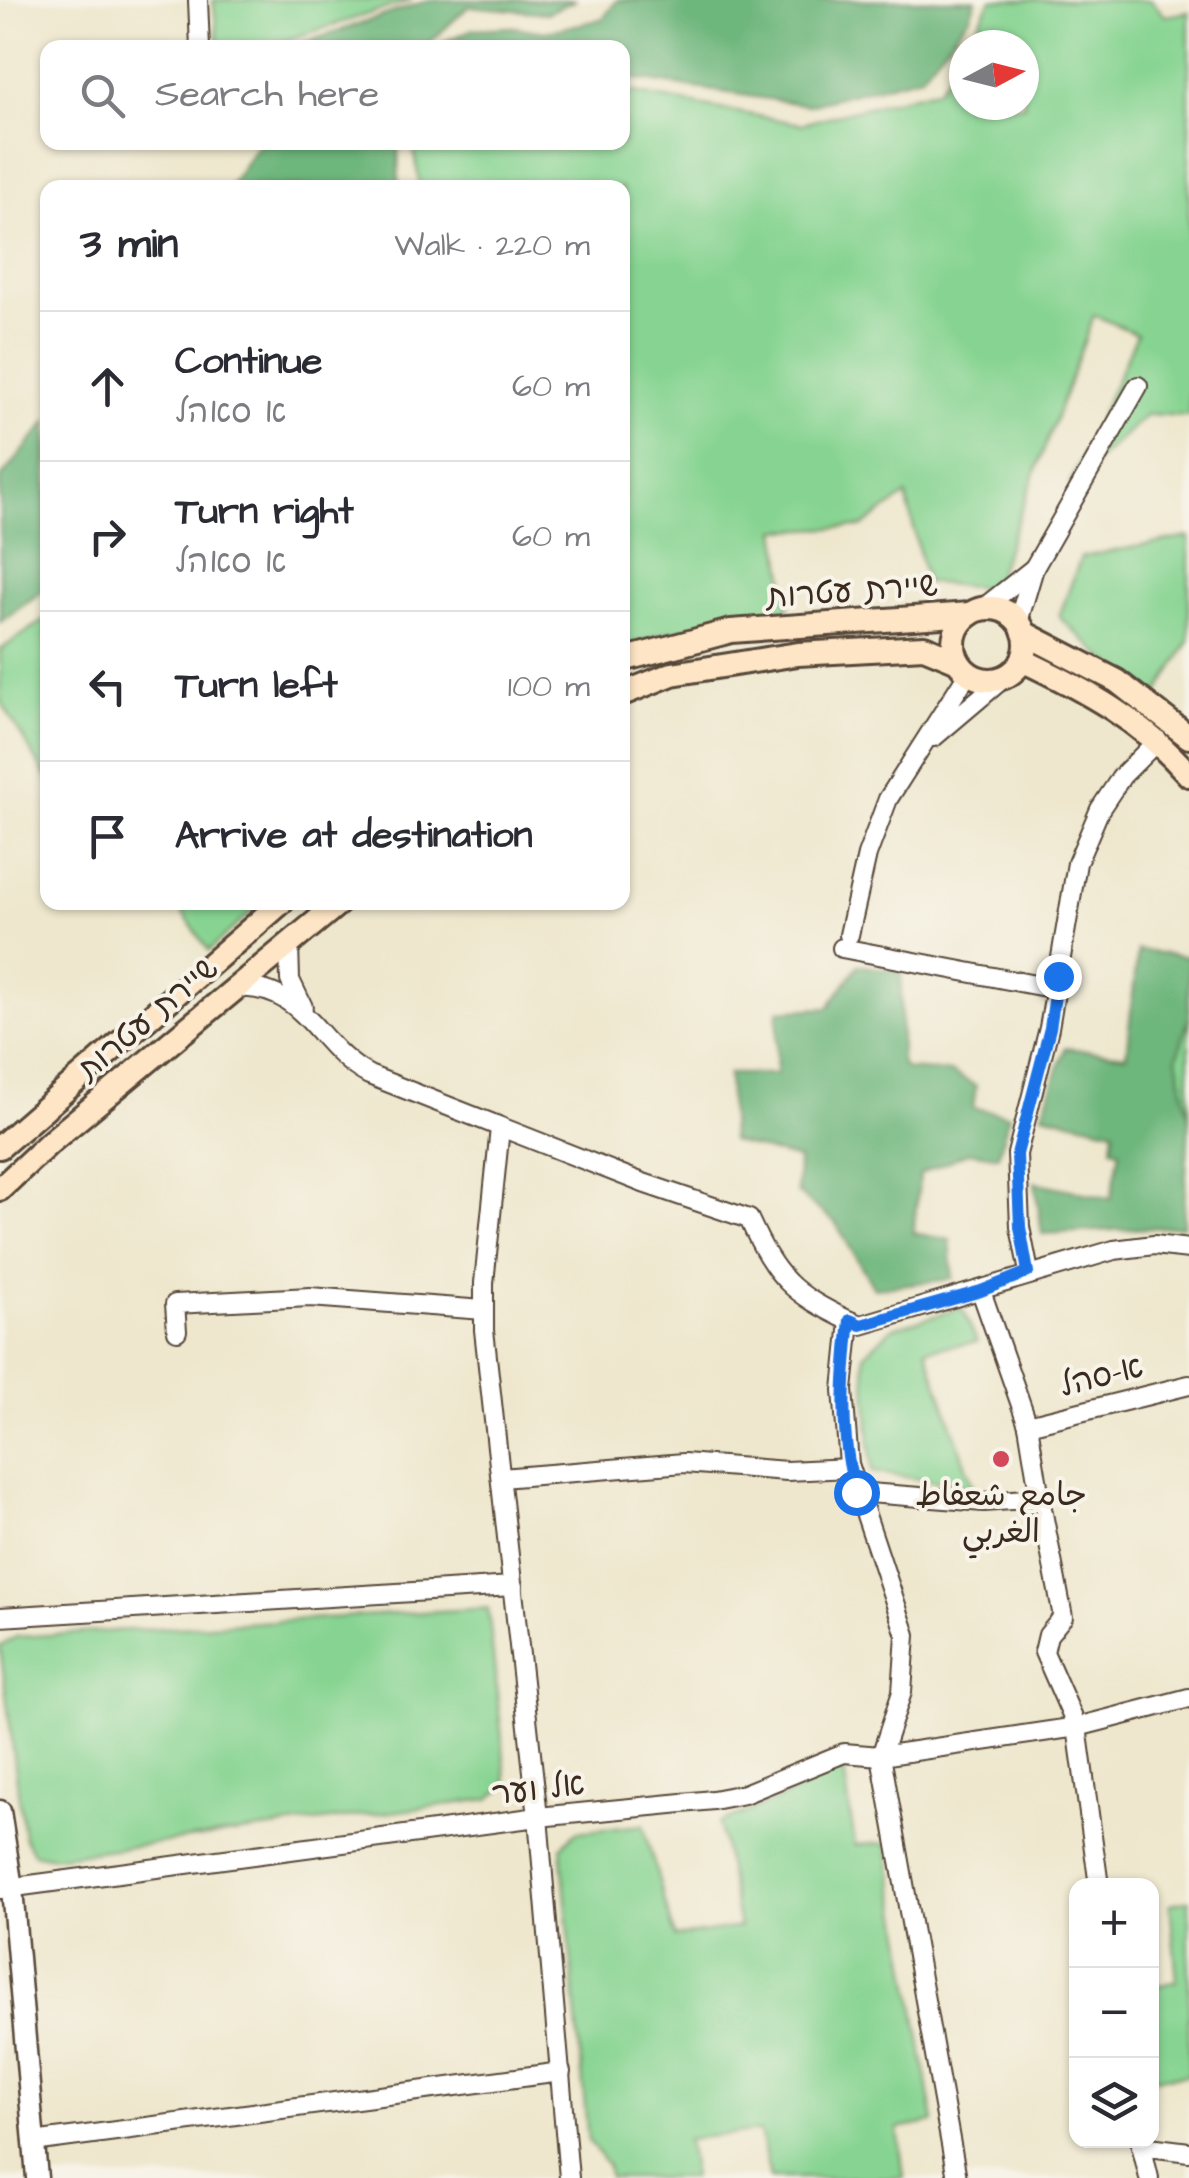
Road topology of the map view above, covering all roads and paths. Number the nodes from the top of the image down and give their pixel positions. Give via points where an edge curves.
1 (198, 0) edge
2 (200, 40) edge
3 (1138, 386) dead end
4 (1034, 568) junction
5 (976, 612) junction
6 (1021, 627) junction
7 (630, 658) edge
8 (962, 665) junction
9 (1014, 668) junction
10 (630, 691) edge
11 (1189, 738) edge
12 (1158, 740) junction
13 (914, 754) junction
14 (1189, 775) edge
15 (273, 910) edge
16 (330, 910) edge
17 (289, 943) junction
18 (234, 988) junction
19 (1056, 989) junction
20 (310, 1020) junction
21 (500, 1128) junction
22 (0, 1147) edge
23 (0, 1189) edge
24 (1189, 1248) edge
25 (1028, 1272) junction
26 (981, 1291) junction
27 (484, 1310) junction
28 (850, 1320) junction
29 (177, 1332) dead end
30 (1189, 1385) edge
31 (1028, 1425) junction
32 (850, 1468) junction
33 (500, 1478) junction
34 (856, 1492) junction
35 (1040, 1498) junction
36 (512, 1586) junction
37 (0, 1617) edge
38 (1189, 1698) edge
39 (1076, 1727) junction
40 (881, 1756) junction
41 (0, 1811) edge
42 (538, 1817) junction
43 (1098, 1878) edge
44 (6, 1889) edge
45 (561, 2072) junction
46 (34, 2142) junction
47 (1159, 2146) edge
48 (1141, 2148) edge
49 (1189, 2152) edge
50 (37, 2178) edge
51 (569, 2178) edge
52 (956, 2178) edge
53 (1149, 2178) edge

1 - 2 street
3 - 4 street
4 - 5 street
4 - 6 street
5 - 6 main road via 994,608
5 - 7 main road, שיירת עטרות via 732,631
5 - 8 main road via 957,631
6 - 9 main road
6 - 11 main road via 1117,681
8 - 9 main road via 984,679
8 - 10 main road, שיירת עטרות via 924,647 798,654 672,674
8 - 13 street via 965,678
9 - 12 main road via 1102,698
9 - 13 street
12 - 14 main road
12 - 19 street via 1100,809 1077,863
13 - 19 street via 876,830 846,941
15 - 22 main road, שיירת עטרות
16 - 17 main road, שיירת עטרות
17 - 18 main road, שיירת עטרות
17 - 20 street via 290,980
18 - 20 street via 272,989
18 - 23 main road, שיירת עטרות
19 - 25 street via 1017,1154
20 - 21 street via 353,1066
21 - 27 street
21 - 28 street via 749,1219 767,1258 800,1298
24 - 25 street via 1114,1250
25 - 26 street
26 - 28 street via 861,1325
26 - 31 street
27 - 29 street via 270,1296 175,1304
27 - 33 street
28 - 32 street via 843,1390
30 - 31 street, א-סהל
31 - 35 street
32 - 33 street via 684,1464
32 - 34 street
33 - 36 street
34 - 35 street via 984,1502
34 - 40 street via 906,1635 902,1692
35 - 39 street via 1063,1617 1044,1652
36 - 37 street
36 - 42 street
38 - 39 street, אל וער
39 - 40 street, אל וער
39 - 43 street
40 - 42 street, אל וער via 844,1753 713,1800
40 - 52 street
41 - 44 street
42 - 44 street, אל וער
42 - 45 street
44 - 46 street
45 - 46 street
45 - 51 street
46 - 50 street
47 - 49 street
48 - 53 street

